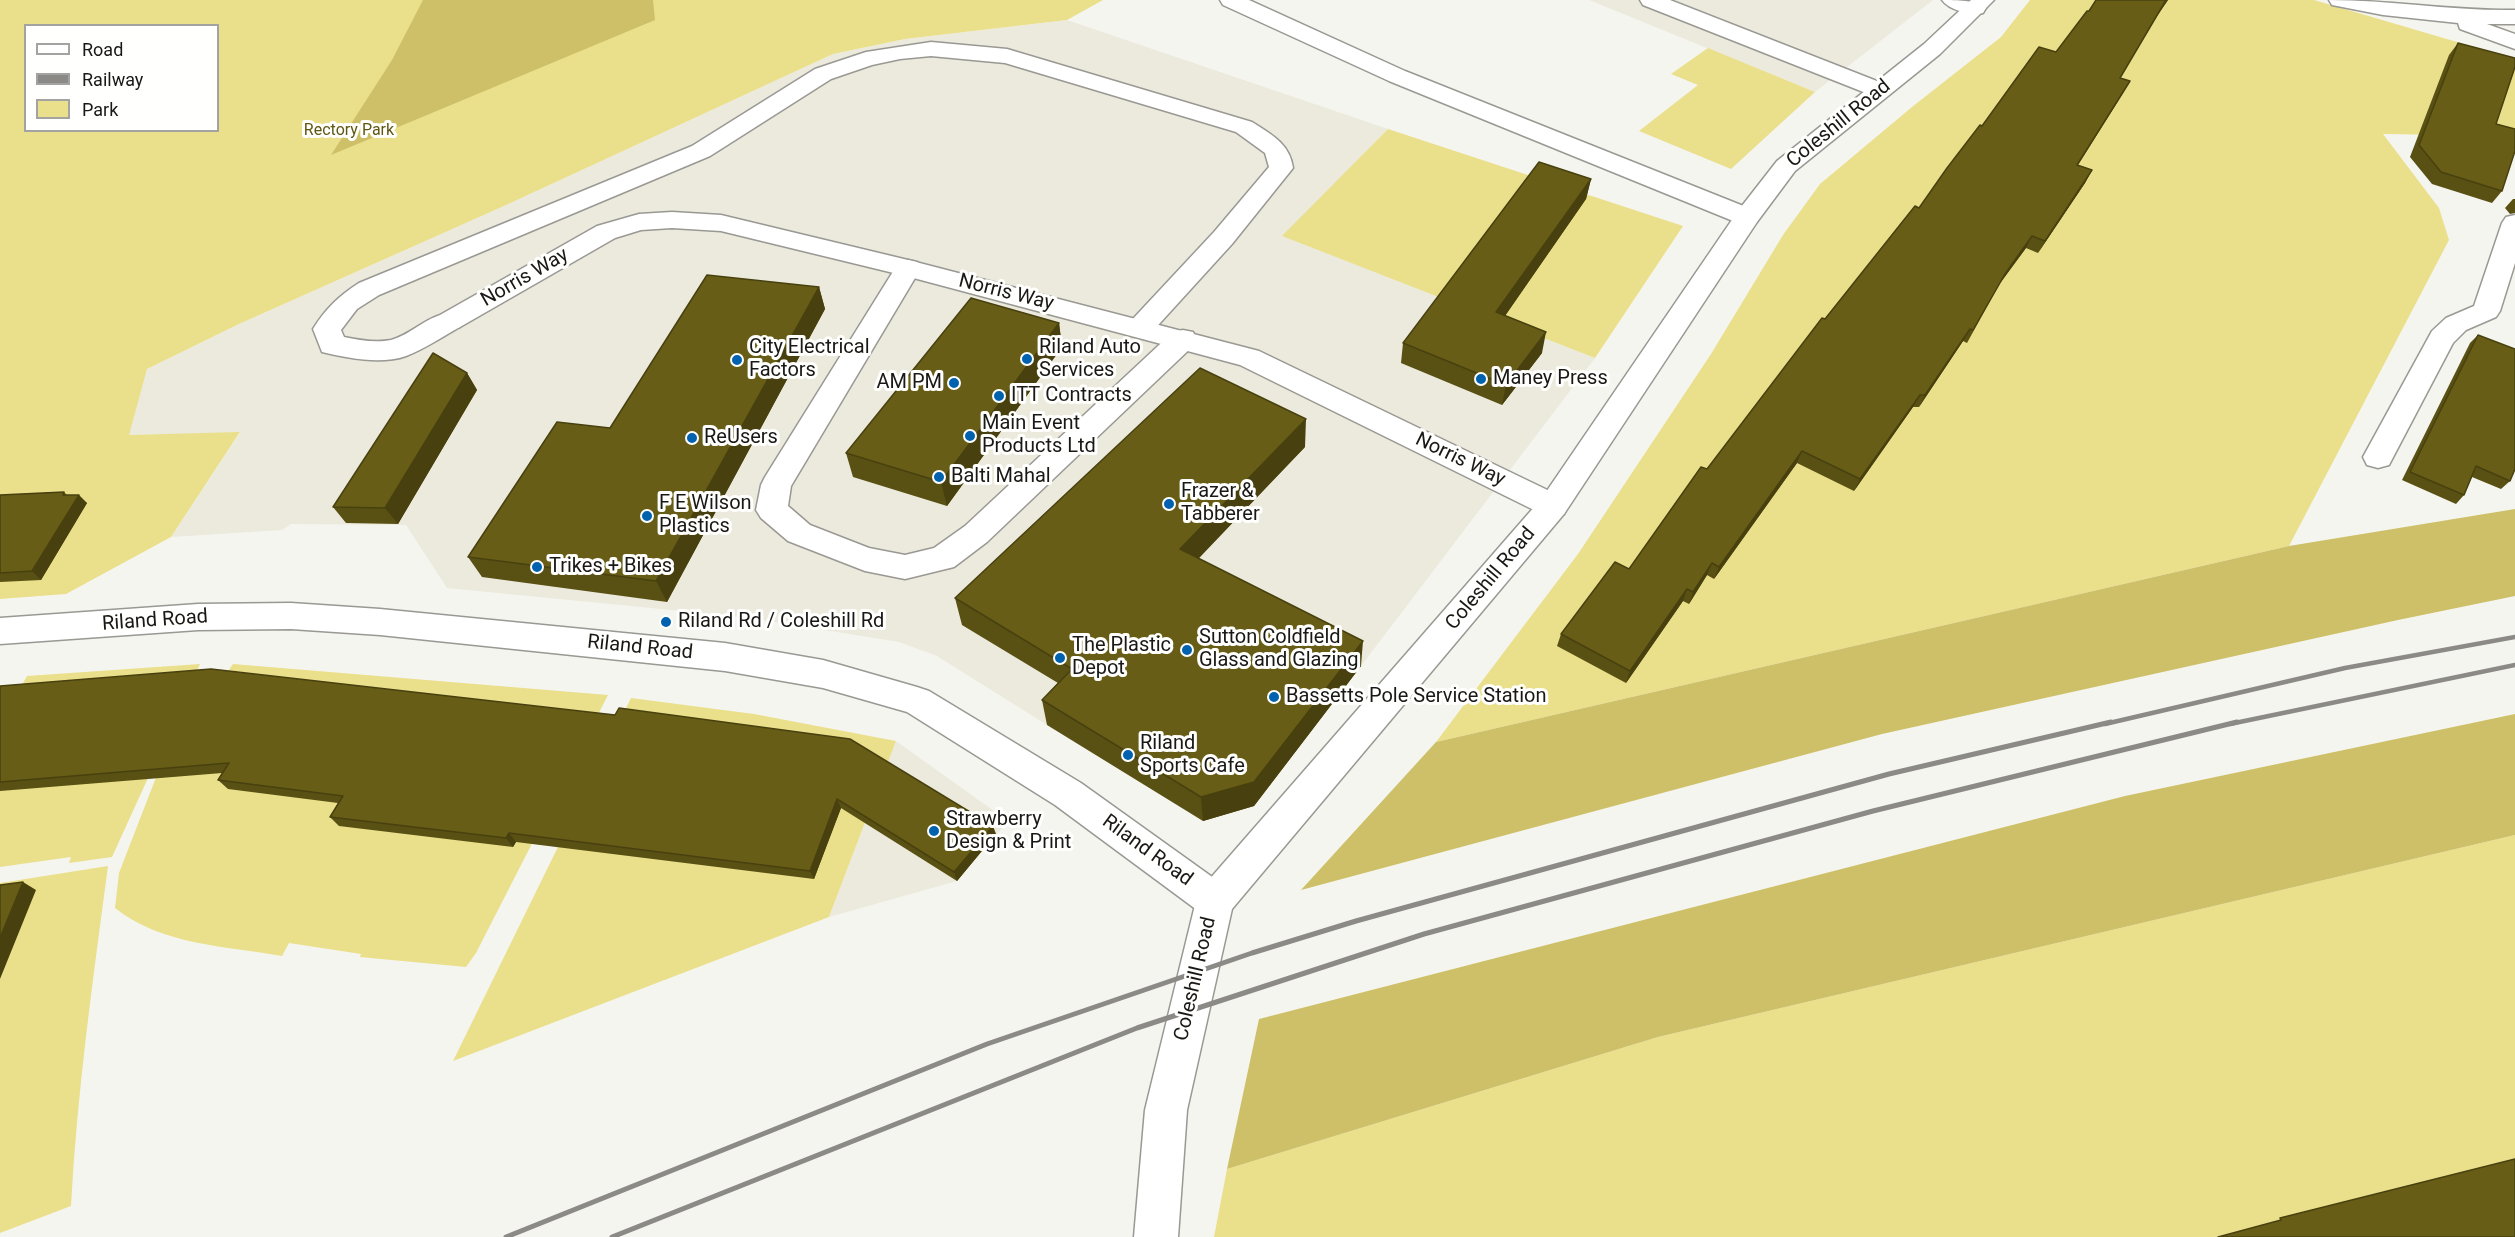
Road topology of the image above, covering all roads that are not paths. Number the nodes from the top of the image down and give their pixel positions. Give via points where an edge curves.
1 (1231, 0) edge
2 (1651, 0) edge
3 (2340, 0) edge
4 (1970, 3) edge
5 (2416, 11) junction
6 (2515, 17) edge
7 (2515, 42) edge
8 (1879, 90) junction
9 (1747, 218) junction
10 (2515, 223) edge
11 (908, 268) junction
12 (2506, 287) edge
13 (1140, 328) junction
14 (1183, 339) junction
15 (2378, 457) dead end
16 (1553, 506) junction
17 (0, 631) edge
18 (1215, 901) junction
19 (1156, 1237) edge

1 - 9 street via 1397,76
2 - 8 street
3 - 5 street
4 - 8 street, Coleshill Road via 1932,49
5 - 6 street
5 - 7 street via 2473,25
8 - 9 street, Coleshill Road via 1786,166
9 - 16 street, Coleshill Road
10 - 12 street
11 - 13 street, Norris Way
11 - 13 street, Norris Way via 721,223 639,222 606,232 396,349 364,351 332,345 327,329 346,303 369,289 701,151 823,74 866,59 931,49 1007,56 1244,127 1268,142 1280,156 1281,168
11 - 14 street via 776,485 772,510 799,533 865,559 905,567 943,558 976,534
12 - 15 street via 2486,311 2456,324 2442,338
13 - 14 street, Norris Way
14 - 16 street, Norris Way via 1249,358
16 - 18 street, Coleshill Road
17 - 18 street, Riland Road via 198,617 291,616 725,657 823,674 917,701 1068,794
18 - 19 street, Coleshill Road via 1166,1110

